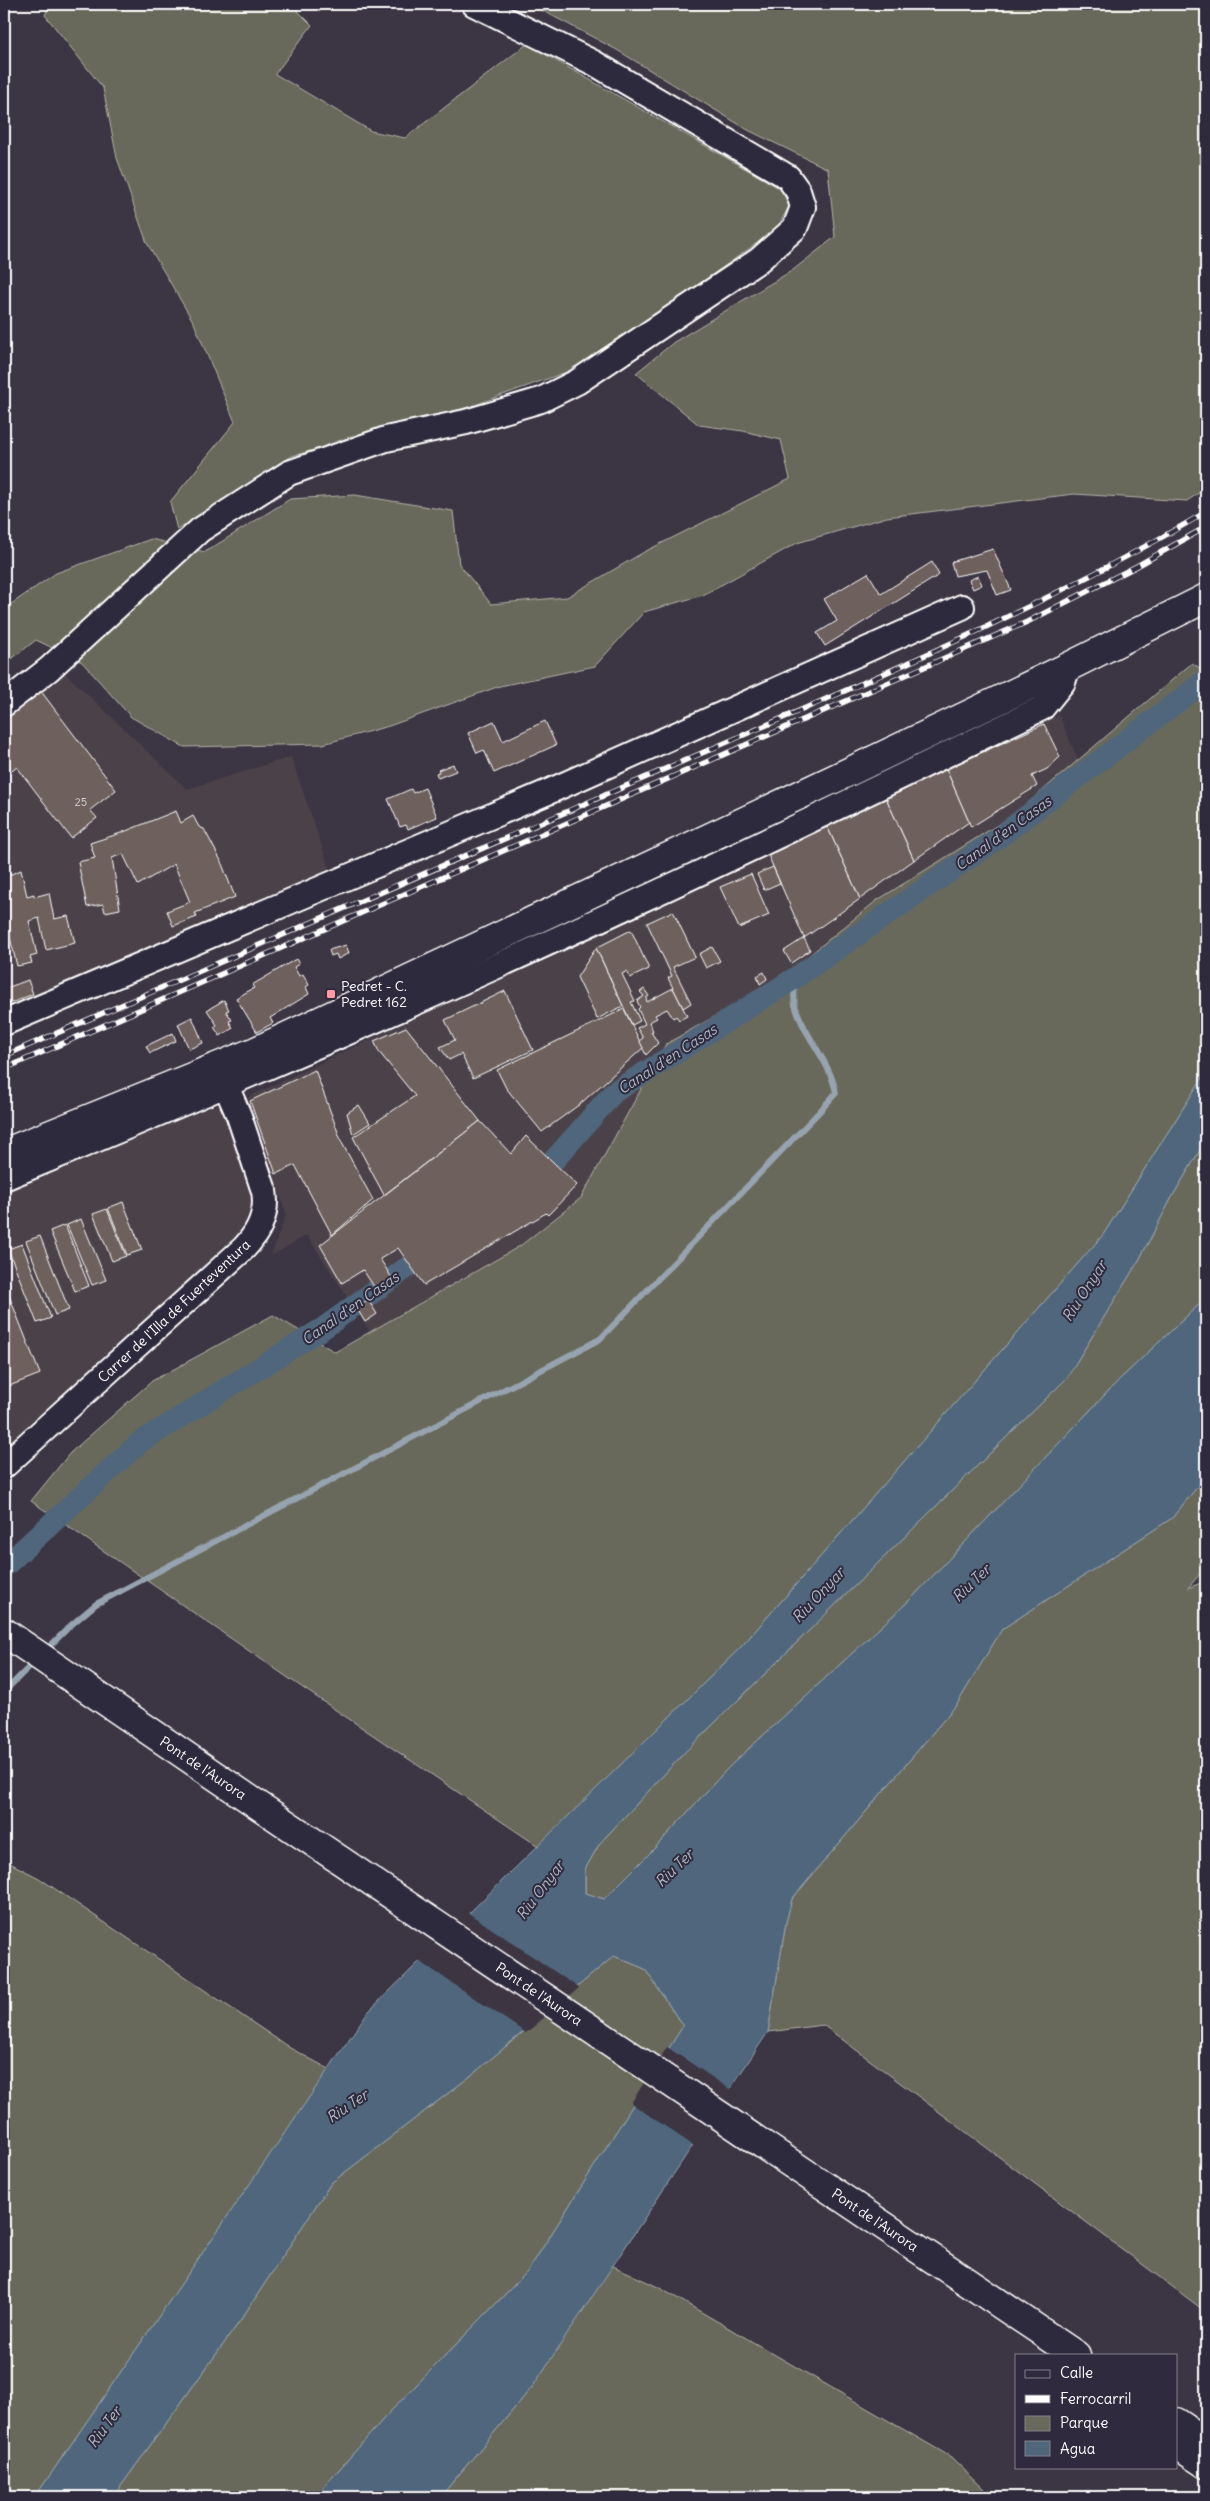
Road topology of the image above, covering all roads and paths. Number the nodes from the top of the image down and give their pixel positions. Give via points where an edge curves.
1 (474, 4) edge
2 (1206, 598) edge
3 (962, 607) dead end
4 (4, 704) edge
5 (4, 1023) edge
6 (222, 1076) junction
7 (4, 1153) edge
8 (4, 1178) edge
9 (4, 1466) edge
10 (4, 1632) edge
11 (4, 1654) edge
12 (1043, 2354) edge
13 (1075, 2354) edge
14 (1178, 2423) edge
15 (1206, 2442) edge
16 (1178, 2445) edge
17 (1206, 2464) edge

1 - 4 street via 594,63 788,178 798,191 803,207 795,228 751,266 578,382 541,400 466,422 386,439 289,473 200,530 49,669
2 - 6 main road via 1068,667 256,1051
3 - 5 street via 548,792
6 - 7 main road
6 - 8 street
6 - 9 street, Carrer de l'Illa de Fuerteventura via 261,1179 266,1204 260,1227 253,1239
10 - 13 main road, Pont de l'Aurora
11 - 12 main road, Pont de l'Aurora
14 - 15 main road
16 - 17 main road

